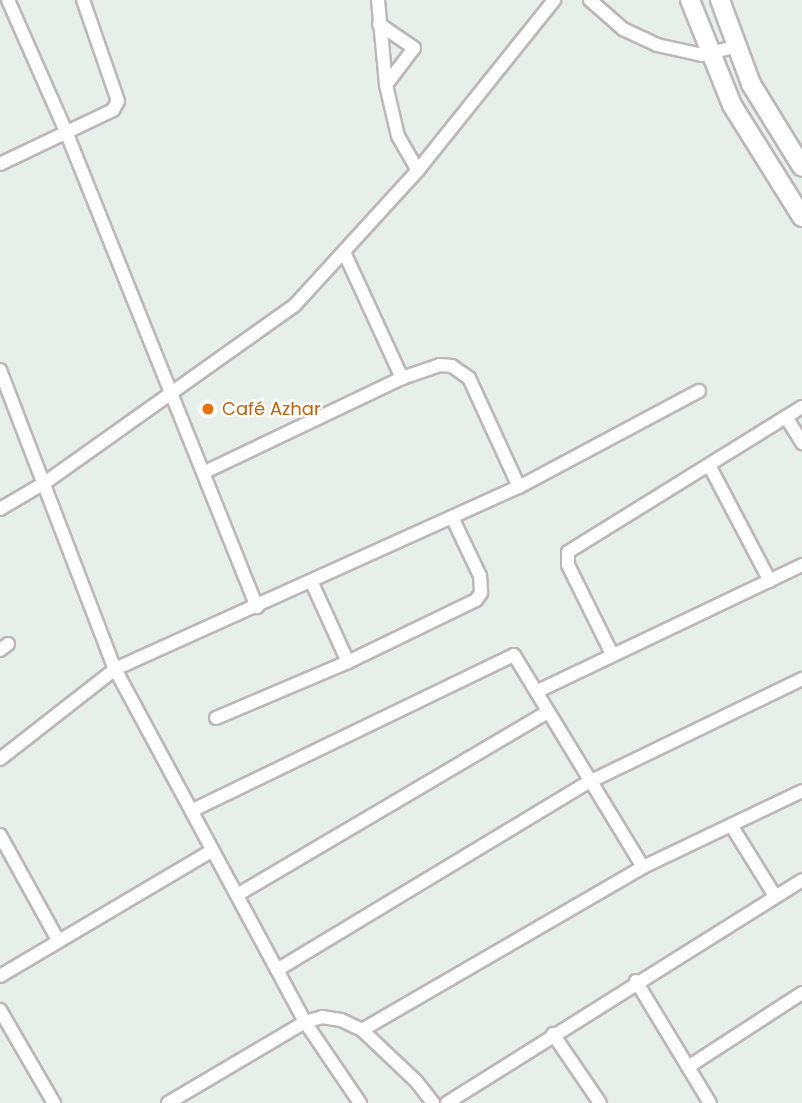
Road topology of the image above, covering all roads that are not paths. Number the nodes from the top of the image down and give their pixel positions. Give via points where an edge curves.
1 (8, 0) edge
2 (83, 0) edge
3 (378, 0) edge
4 (554, 0) edge
5 (590, 0) edge
6 (690, 0) edge
7 (720, 0) edge
8 (379, 24) junction
9 (737, 46) junction
10 (709, 55) junction
11 (386, 85) junction
12 (67, 134) junction
13 (0, 164) edge
14 (802, 167) edge
15 (418, 170) junction
16 (802, 217) edge
17 (344, 252) junction
18 (0, 370) edge
19 (402, 378) junction
20 (699, 391) dead end
21 (168, 393) junction
22 (802, 407) edge
23 (786, 417) junction
24 (802, 443) edge
25 (709, 465) junction
26 (205, 472) junction
27 (46, 482) junction
28 (519, 487) junction
29 (0, 509) edge
30 (452, 517) junction
31 (802, 565) edge
32 (770, 581) junction
33 (312, 583) junction
34 (257, 607) junction
35 (612, 654) junction
36 (348, 662) junction
37 (115, 669) junction
38 (802, 679) edge
39 (538, 691) junction
40 (548, 712) junction
41 (216, 718) dead end
42 (0, 759) edge
43 (589, 782) junction
44 (802, 791) edge
45 (193, 810) junction
46 (731, 825) junction
47 (0, 835) edge
48 (213, 850) junction
49 (643, 867) junction
50 (802, 880) edge
51 (237, 895) junction
52 (775, 896) junction
53 (58, 940) junction
54 (277, 970) junction
55 (0, 976) edge
56 (636, 981) junction
57 (802, 993) edge
58 (0, 1010) edge
59 (305, 1022) junction
60 (362, 1030) junction
61 (553, 1034) junction
62 (688, 1067) junction
63 (190, 1090) junction
64 (54, 1103) edge
65 (168, 1103) edge
66 (198, 1103) edge
67 (359, 1103) edge
68 (433, 1103) edge
69 (447, 1103) edge
70 (600, 1103) edge
71 (710, 1103) edge

1 - 12 street
2 - 12 street via 112,72 118,101 113,110
3 - 8 street
4 - 15 street
5 - 10 street via 623,29 657,45
6 - 10 main road
7 - 9 main road
8 - 11 street
8 - 11 street via 414,48
9 - 10 street
9 - 14 main road via 751,84
10 - 16 main road via 732,105
11 - 15 street via 398,136
12 - 13 street
12 - 21 street
15 - 17 street
17 - 19 street
17 - 21 street via 294,306
18 - 27 street
19 - 26 street
19 - 28 street via 440,365 463,371
20 - 28 street
21 - 26 street
21 - 27 street
22 - 23 street
23 - 24 street
23 - 25 street
25 - 32 street
25 - 35 street via 568,552 568,565
26 - 34 street
27 - 29 street
27 - 37 street
28 - 30 street
30 - 33 street
30 - 36 street via 480,576 481,593 476,600
31 - 32 street
32 - 35 street
33 - 34 street
33 - 36 street
34 - 37 street
35 - 39 street
36 - 41 street
37 - 42 street
37 - 45 street
38 - 43 street
39 - 40 street
39 - 45 street via 514,655
40 - 43 street
40 - 51 street
43 - 49 street
43 - 54 street
44 - 46 street
45 - 48 street
46 - 49 street
46 - 52 street
47 - 53 street
48 - 51 street
48 - 53 street
49 - 60 street
50 - 52 street
51 - 54 street
52 - 56 street
53 - 55 street
54 - 59 street
56 - 61 street
56 - 62 street
57 - 62 street
58 - 64 street
59 - 60 street via 322,1017
59 - 63 street
59 - 67 street
60 - 68 street
61 - 69 street
61 - 70 street
62 - 71 street
63 - 65 street
63 - 66 street

